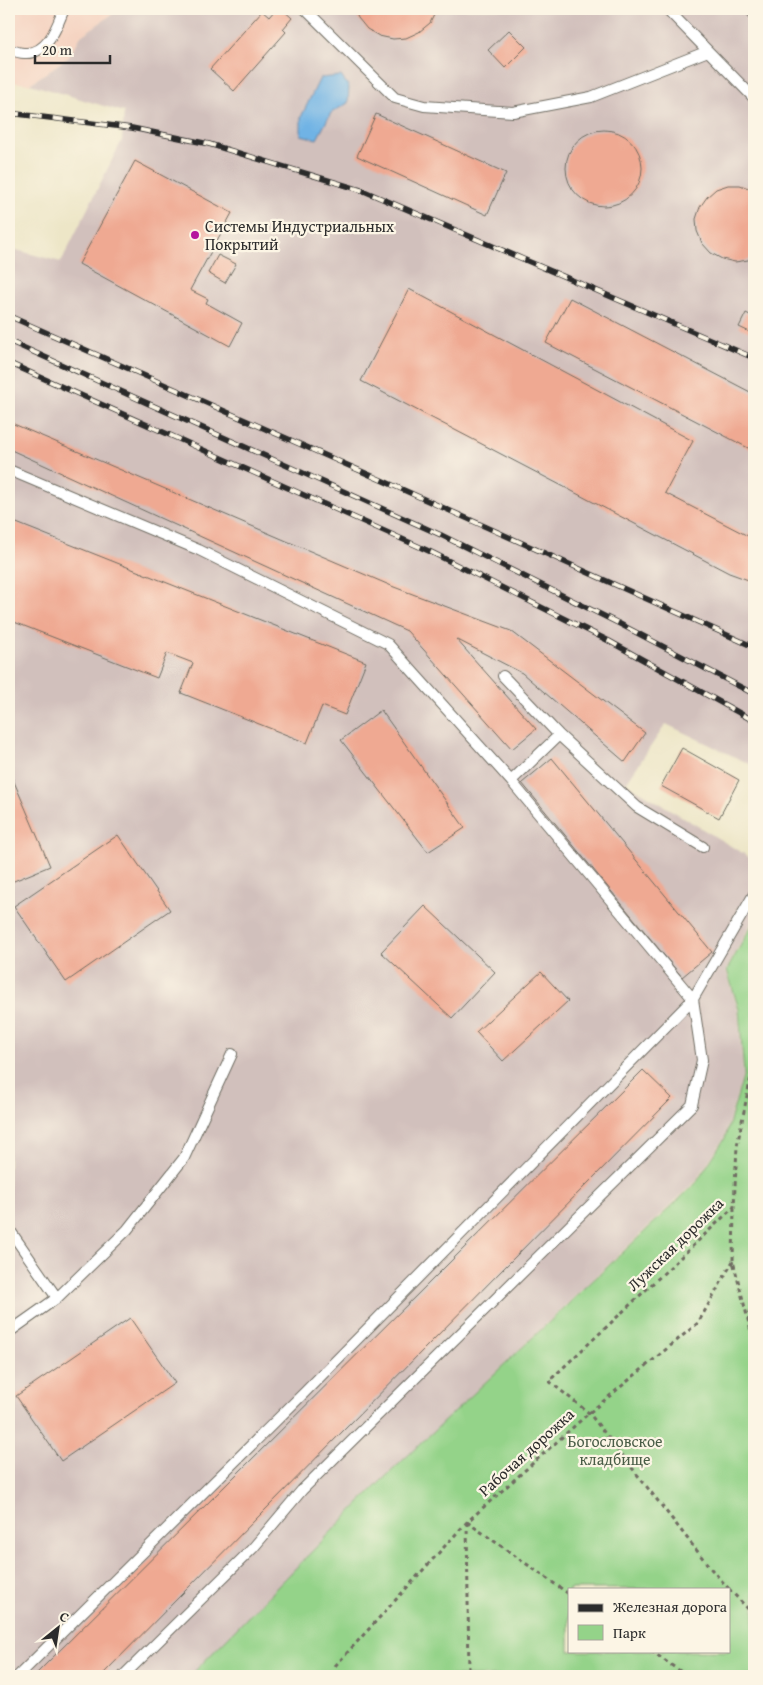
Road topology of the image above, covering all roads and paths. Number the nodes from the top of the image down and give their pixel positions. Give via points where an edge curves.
1 (64, 9) edge
2 (305, 9) edge
3 (667, 9) edge
4 (9, 50) edge
5 (708, 51) junction
6 (754, 98) edge
7 (9, 470) edge
8 (503, 676) dead end
9 (560, 736) junction
10 (510, 780) junction
11 (703, 847) dead end
12 (754, 894) edge
13 (693, 1000) junction
14 (232, 1054) dead end
15 (754, 1061) edge
16 (734, 1207) junction
17 (9, 1229) edge
18 (732, 1261) junction
19 (57, 1298) junction
20 (9, 1332) edge
21 (754, 1343) edge
22 (588, 1413) junction
23 (467, 1522) junction
24 (728, 1588) edge
25 (730, 1590) edge
26 (568, 1593) edge
27 (754, 1615) edge
28 (652, 1652) edge
29 (335, 1666) dead end
30 (18, 1676) edge
31 (123, 1676) edge
32 (469, 1676) edge
33 (687, 1676) edge

1 - 4 lane via 54,32 41,48 26,53
2 - 5 lane via 395,98 424,106 513,112 591,97
3 - 5 lane
5 - 6 lane
7 - 10 lane via 199,550 388,644
8 - 9 lane
9 - 10 lane
9 - 11 lane via 637,807
10 - 13 lane
12 - 13 lane
13 - 30 lane
13 - 31 lane via 702,1060 692,1105 302,1490 253,1548
14 - 19 lane via 184,1158 127,1230
15 - 16 path, Лужская дорожка via 737,1146
16 - 18 path
16 - 22 path, Лужская дорожка via 549,1381
17 - 19 lane
18 - 21 path
18 - 22 path, Рабочая дорожка via 698,1323
19 - 20 lane
22 - 23 path, Рабочая дорожка
22 - 24 path
23 - 26 path
23 - 29 path, Рабочая дорожка
23 - 32 path
25 - 27 path
28 - 33 path

